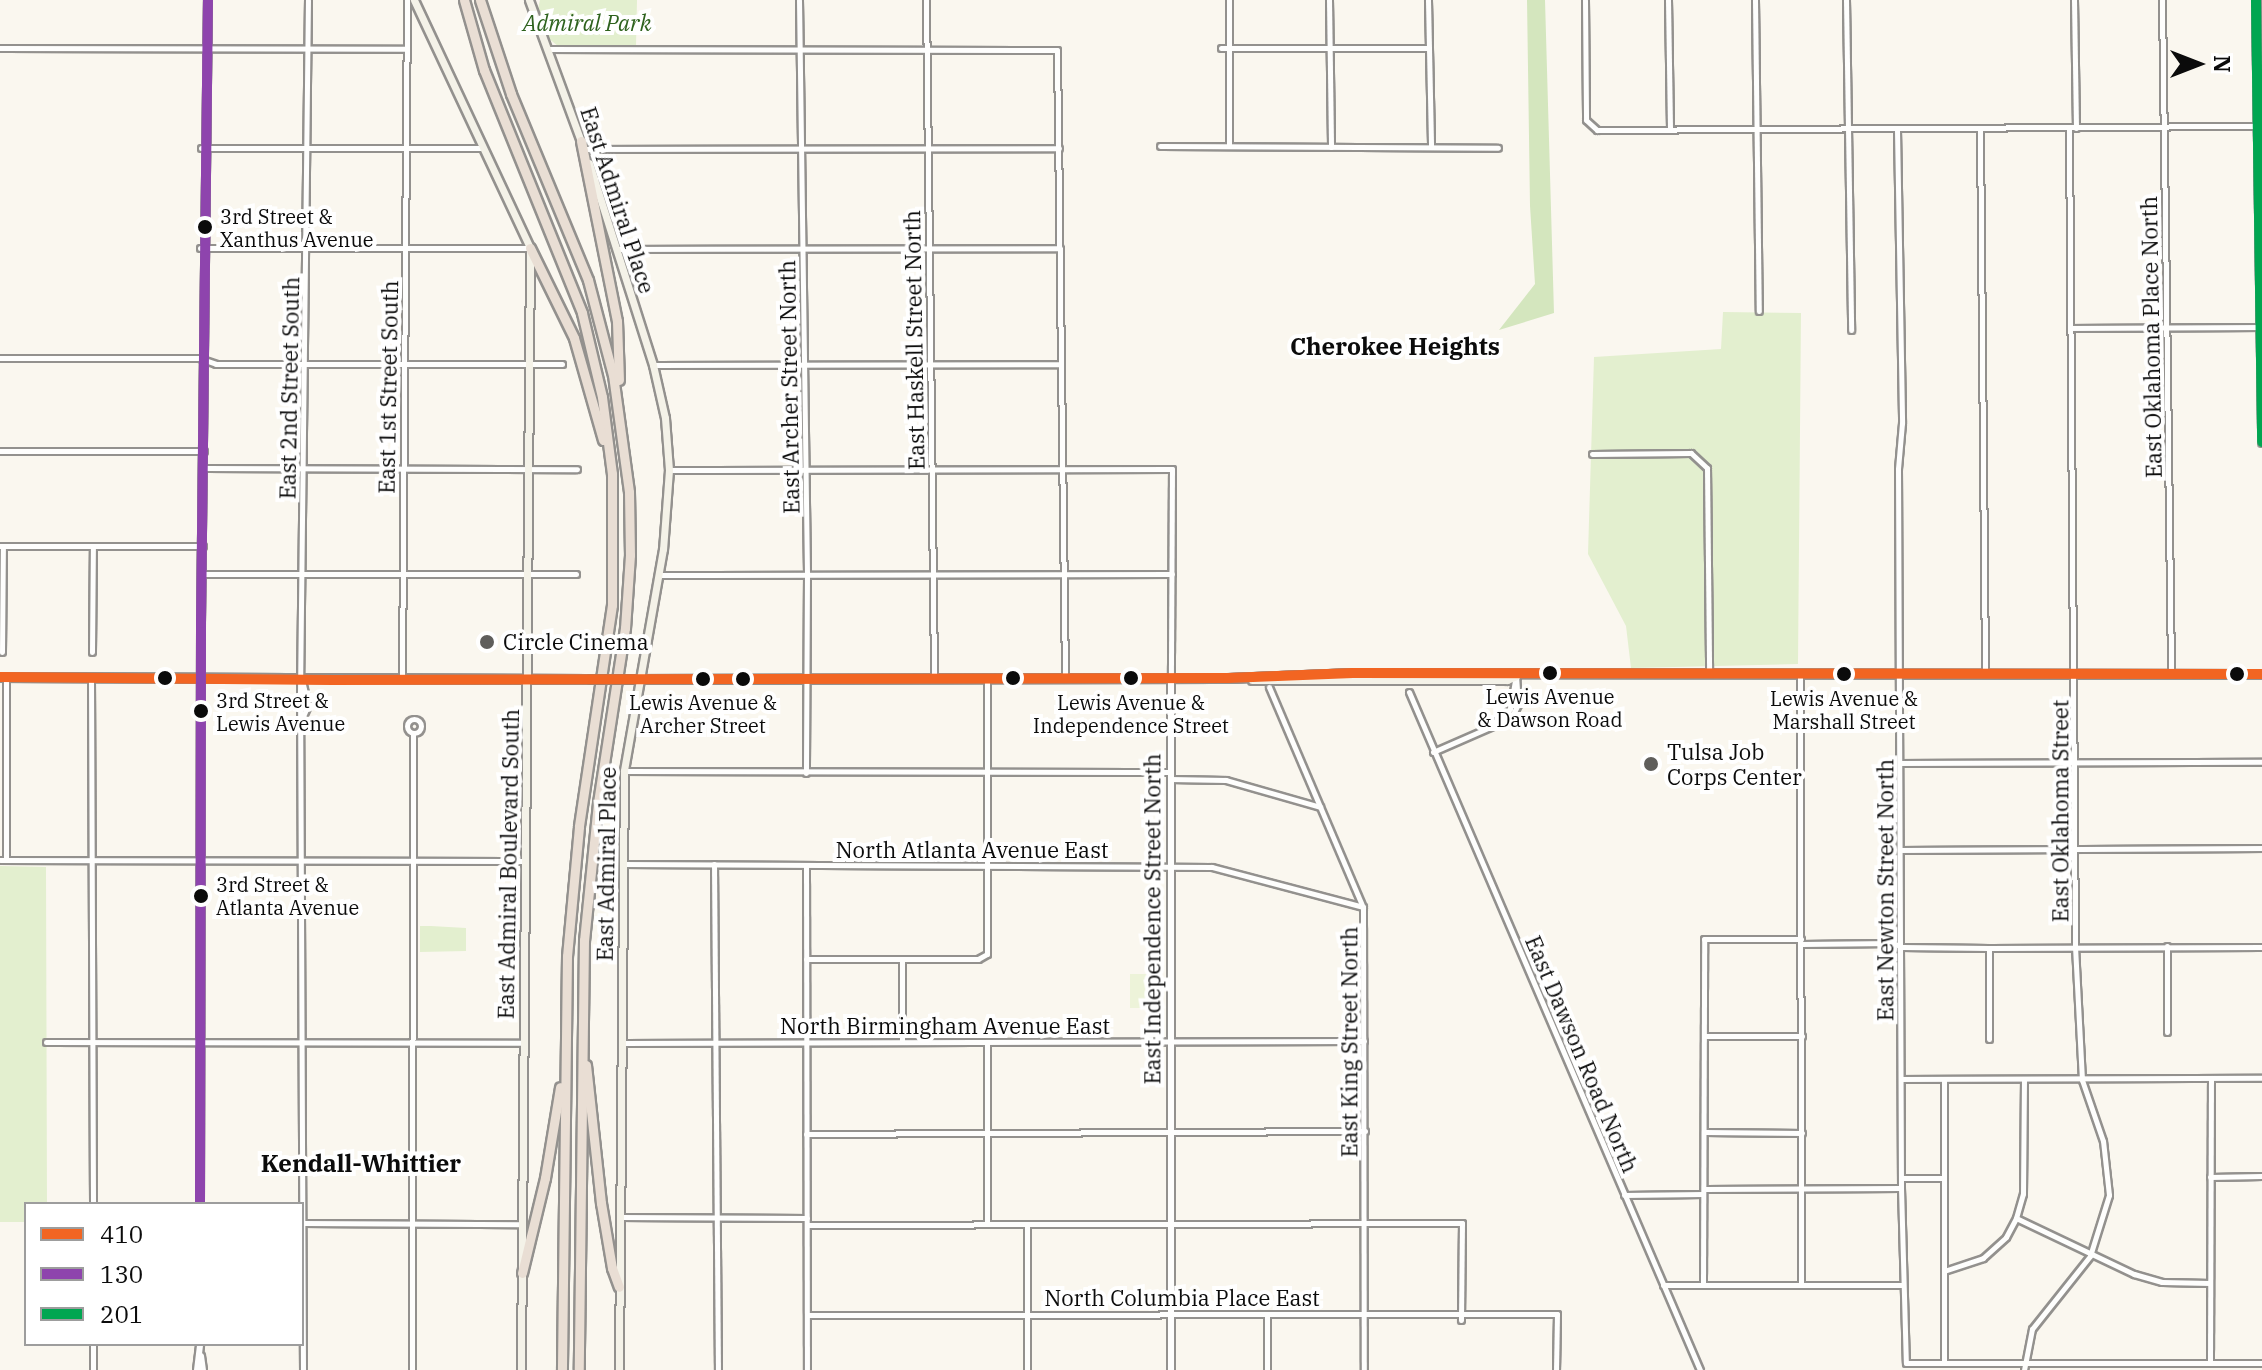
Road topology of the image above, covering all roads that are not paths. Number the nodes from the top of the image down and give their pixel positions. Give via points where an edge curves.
1 (208, 0) edge
2 (308, 0) edge
3 (407, 0) edge
4 (414, 0) edge
5 (464, 0) edge
6 (480, 0) edge
7 (799, 0) edge
8 (926, 0) edge
9 (1229, 0) edge
10 (1329, 0) edge
11 (1428, 0) edge
12 (1585, 0) edge
13 (1668, 0) edge
14 (1755, 0) edge
15 (1846, 0) edge
16 (2074, 0) edge
17 (2162, 0) edge
18 (2256, 0) edge
19 (530, 2) edge
20 (0, 48) edge
21 (1221, 48) dead end
22 (1229, 48) junction
23 (1429, 48) junction
24 (208, 49) junction
25 (308, 49) junction
26 (406, 49) junction
27 (547, 49) junction
28 (800, 49) junction
29 (926, 49) junction
30 (1330, 49) junction
31 (2260, 96) edge
32 (2164, 126) junction
33 (2257, 126) junction
34 (1848, 128) junction
35 (2073, 128) junction
36 (1670, 129) junction
37 (1757, 129) junction
38 (1897, 130) junction
39 (1980, 130) junction
40 (582, 145) junction
41 (1160, 146) dead end
42 (1229, 146) junction
43 (1331, 147) junction
44 (1431, 147) junction
45 (204, 148) junction
46 (484, 148) junction
47 (1059, 148) junction
48 (1498, 148) dead end
49 (307, 149) junction
50 (406, 149) junction
51 (801, 149) junction
52 (928, 149) junction
53 (2261, 217) edge
54 (203, 248) junction
55 (307, 248) junction
56 (406, 248) junction
57 (530, 248) junction
58 (929, 248) junction
59 (1060, 248) junction
60 (617, 249) junction
61 (803, 249) junction
62 (1759, 311) dead end
63 (2167, 327) junction
64 (2260, 327) edge
65 (2071, 328) junction
66 (1851, 330) dead end
67 (2261, 340) edge
68 (0, 358) edge
69 (206, 361) junction
70 (306, 364) junction
71 (404, 364) junction
72 (531, 364) junction
73 (562, 364) dead end
74 (1061, 364) junction
75 (653, 365) junction
76 (805, 365) junction
77 (930, 365) junction
78 (619, 404) junction
79 (2262, 442) edge
80 (0, 451) edge
81 (205, 451) junction
82 (1592, 454) dead end
83 (205, 468) junction
84 (304, 469) junction
85 (403, 469) junction
86 (530, 469) junction
87 (577, 469) dead end
88 (806, 469) junction
89 (931, 469) junction
90 (1062, 469) junction
91 (669, 470) junction
92 (612, 474) junction
93 (2, 546) edge
94 (93, 546) junction
95 (204, 546) junction
96 (303, 573) junction
97 (203, 574) junction
98 (403, 574) junction
99 (576, 574) dead end
100 (933, 574) junction
101 (1064, 574) junction
102 (1172, 574) junction
103 (528, 575) junction
104 (659, 575) junction
105 (807, 575) junction
106 (2, 652) dead end
107 (92, 652) dead end
108 (1985, 674) junction
109 (2075, 674) junction
110 (2171, 674) junction
111 (2262, 674) edge
112 (1800, 675) junction
113 (1901, 675) junction
114 (1516, 676) junction
115 (1709, 676) junction
116 (3, 677) edge
117 (402, 678) junction
118 (527, 678) junction
119 (1171, 678) junction
120 (91, 679) junction
121 (636, 679) junction
122 (934, 679) junction
123 (987, 679) junction
124 (1065, 679) junction
125 (201, 680) junction
126 (302, 680) junction
127 (807, 680) junction
128 (1269, 687) dead end
129 (1409, 692) dead end
130 (413, 733) dead end
131 (1433, 752) junction
132 (2262, 762) edge
133 (1901, 763) junction
134 (2076, 763) junction
135 (624, 771) junction
136 (806, 773) junction
137 (987, 773) junction
138 (1170, 776) junction
139 (1320, 807) junction
140 (2262, 848) edge
141 (2075, 849) junction
142 (1902, 850) junction
143 (3, 860) edge
144 (93, 860) junction
145 (201, 860) junction
146 (302, 860) junction
147 (411, 861) junction
148 (527, 861) junction
149 (623, 864) junction
150 (714, 864) junction
151 (806, 865) junction
152 (988, 866) junction
153 (1171, 866) junction
154 (1363, 907) junction
155 (1801, 942) junction
156 (2075, 946) junction
157 (2167, 946) junction
158 (1902, 947) junction
159 (2262, 947) edge
160 (1989, 948) junction
161 (806, 959) junction
162 (902, 959) junction
163 (582, 1029) junction
164 (2167, 1032) dead end
165 (1704, 1036) junction
166 (1802, 1036) junction
167 (1989, 1039) dead end
168 (93, 1041) junction
169 (1170, 1041) junction
170 (1364, 1041) junction
171 (46, 1042) dead end
172 (200, 1042) junction
173 (302, 1042) junction
174 (902, 1042) junction
175 (412, 1043) junction
176 (524, 1043) junction
177 (622, 1043) junction
178 (715, 1043) junction
179 (807, 1043) junction
180 (987, 1043) junction
181 (566, 1060) junction
182 (2262, 1078) edge
183 (1901, 1079) junction
184 (1944, 1079) junction
185 (2024, 1079) junction
186 (2211, 1079) junction
187 (2082, 1080) junction
188 (1365, 1131) junction
189 (987, 1132) junction
190 (1171, 1132) junction
191 (1705, 1132) junction
192 (1802, 1133) junction
193 (806, 1134) junction
194 (2262, 1176) edge
195 (2210, 1177) junction
196 (1901, 1178) junction
197 (1944, 1178) junction
198 (1801, 1188) junction
199 (1901, 1188) junction
200 (1704, 1192) junction
201 (1624, 1195) junction
202 (93, 1202) edge
203 (200, 1202) edge
204 (302, 1202) edge
205 (620, 1217) junction
206 (717, 1217) junction
207 (2016, 1218) junction
208 (807, 1221) junction
209 (304, 1223) edge
210 (412, 1223) junction
211 (1171, 1223) junction
212 (1365, 1223) junction
213 (522, 1224) junction
214 (987, 1224) junction
215 (1027, 1224) junction
216 (2090, 1256) junction
217 (1944, 1271) junction
218 (522, 1273) junction
219 (2210, 1283) junction
220 (1663, 1285) junction
221 (1703, 1285) junction
222 (1801, 1285) junction
223 (1902, 1285) junction
224 (619, 1287) junction
225 (1171, 1314) junction
226 (1267, 1314) junction
227 (1364, 1314) junction
228 (807, 1315) junction
229 (1027, 1315) junction
230 (1461, 1317) junction
231 (93, 1346) edge
232 (200, 1346) edge
233 (303, 1346) edge
234 (2210, 1362) junction
235 (1944, 1363) junction
236 (2262, 1363) edge
237 (2024, 1366) edge
238 (93, 1370) edge
239 (200, 1370) edge
240 (303, 1370) edge
241 (412, 1370) edge
242 (521, 1370) edge
243 (562, 1370) edge
244 (579, 1370) edge
245 (619, 1370) edge
246 (718, 1370) edge
247 (807, 1370) edge
248 (1027, 1370) edge
249 (1171, 1370) edge
250 (1267, 1370) edge
251 (1364, 1370) edge
252 (1556, 1370) edge
253 (1700, 1370) edge

1 - 24 street
2 - 25 street, East 2nd Street South
3 - 26 street, East 1st Street South
4 - 46 main road, East Admiral Boulevard South
5 - 92 highway via 484,70 582,313 602,397
6 - 78 highway via 506,83 588,280
7 - 28 street, East Archer Street North
8 - 29 street, East Haskell Street North
9 - 22 street
10 - 30 street
11 - 23 street
12 - 36 street via 1586,120 1592,128
13 - 36 street
14 - 37 street
15 - 34 street
16 - 35 street, East Oklahoma Street
17 - 32 street, East Oklahoma Place North
18 - 31 main road
19 - 27 main road, East Admiral Place
20 - 24 street
21 - 22 street
22 - 30 street
22 - 42 street
23 - 30 street
23 - 44 street
24 - 25 street
24 - 45 street
25 - 26 street
25 - 49 street, East 2nd Street South
26 - 50 street, East 1st Street South
27 - 28 street
27 - 40 main road, East Admiral Place
28 - 29 street
28 - 51 street, East Archer Street North
29 - 47 street via 1057,50
29 - 52 street, East Haskell Street North
30 - 43 street
31 - 33 main road
32 - 33 street
32 - 35 street
32 - 63 street, East Oklahoma Place North
33 - 53 main road
34 - 37 street
34 - 38 street
34 - 66 street
35 - 39 street
35 - 65 street, East Oklahoma Street
36 - 37 street
37 - 62 street
38 - 39 street
38 - 113 street, East Newton Street North
39 - 108 street
40 - 51 street
40 - 60 main road, East Admiral Place
40 - 78 highway via 617,321
41 - 42 street
42 - 43 street
43 - 44 street
44 - 48 street
45 - 49 street
45 - 54 street
46 - 50 street
46 - 57 main road, East Admiral Boulevard South
47 - 52 street
47 - 59 street
49 - 50 street
49 - 55 street, East 2nd Street South
50 - 56 street, East 1st Street South
51 - 52 street
51 - 61 street, East Archer Street North
52 - 58 street, East Haskell Street North
53 - 64 main road
54 - 55 street
54 - 69 street
55 - 56 street
55 - 70 street, East 2nd Street South
56 - 57 street
56 - 71 street, East 1st Street South
57 - 72 main road, East Admiral Boulevard South
57 - 92 highway via 580,355
58 - 59 street
58 - 61 street
58 - 77 street, East Haskell Street North
59 - 74 street
60 - 61 street
60 - 75 main road, East Admiral Place
61 - 76 street, East Archer Street North
63 - 64 street
63 - 65 street
63 - 110 street, East Oklahoma Place North
64 - 67 main road
65 - 109 street, East Oklahoma Street
67 - 79 main road
68 - 69 street
69 - 70 street
69 - 81 street
70 - 71 street
70 - 84 street, East 2nd Street South
71 - 72 street
71 - 85 street, East 1st Street South
72 - 73 street
72 - 86 main road, East Admiral Boulevard South
74 - 77 street
74 - 90 street
75 - 76 street
75 - 91 main road, East Admiral Place
76 - 77 street
76 - 88 street, East Archer Street North
77 - 89 street, East Haskell Street North
78 - 163 highway via 629,492 629,586 592,853
80 - 81 street
81 - 83 street
82 - 115 street via 1691,453 1707,468
83 - 84 street
83 - 95 street
84 - 85 street
84 - 96 street, East 2nd Street South
85 - 86 street
85 - 98 street, East 1st Street South
86 - 87 street
86 - 103 main road, East Admiral Boulevard South
88 - 89 street
88 - 91 street
88 - 105 street, East Archer Street North
89 - 90 street
89 - 100 street, East Haskell Street North
90 - 101 street
90 - 102 street, East Independence Street North via 1172,469
91 - 104 main road, East Admiral Place
92 - 181 highway via 612,605 573,877
93 - 94 street
93 - 106 street
94 - 95 street
94 - 107 street
95 - 97 street
96 - 97 street
96 - 98 street
96 - 126 street, East 2nd Street South
97 - 125 street
98 - 103 street
98 - 117 street, East 1st Street South
99 - 103 street
100 - 101 street
100 - 105 street
100 - 122 street, East Haskell Street North
101 - 102 street
101 - 124 street
102 - 119 street, East Independence Street North
103 - 118 main road, East Admiral Boulevard South
104 - 105 street
104 - 121 main road, East Admiral Place
105 - 127 street, East Archer Street North
108 - 109 main road
108 - 113 main road
109 - 110 main road
109 - 134 street, East Oklahoma Street
110 - 111 main road
112 - 113 main road
112 - 115 main road
112 - 155 street
113 - 133 street, East Newton Street North
114 - 115 main road
114 - 119 main road
114 - 131 street via 1519,699 1514,714
116 - 120 main road
116 - 143 street
117 - 118 main road
117 - 126 main road
118 - 121 main road, bridge
118 - 148 main road, East Admiral Boulevard South
119 - 124 main road
119 - 138 street, East Independence Street North
120 - 125 main road
120 - 144 street
121 - 127 main road
121 - 135 main road, East Admiral Place
122 - 123 main road
122 - 127 main road
123 - 124 main road
123 - 137 street
125 - 126 main road
125 - 145 street
126 - 146 street, East 2nd Street South via 308,705 302,717
127 - 136 street, East Archer Street North
128 - 139 street, East King Street North
129 - 131 street, East Dawson Road North
130 - 147 street
131 - 201 street, East Dawson Road North
132 - 134 street
133 - 134 street
133 - 142 street, East Newton Street North
134 - 141 street, East Oklahoma Street
135 - 136 street
135 - 149 main road, East Admiral Place
136 - 137 street
137 - 138 street
137 - 152 street
138 - 139 street via 1226,780
138 - 153 street, East Independence Street North
139 - 154 street, East King Street North
140 - 141 street
141 - 142 street
141 - 156 street, East Oklahoma Street
142 - 158 street, East Newton Street North
143 - 144 street
144 - 145 street
144 - 168 street
145 - 146 street
145 - 172 street
146 - 147 street
146 - 173 street, East 2nd Street South
147 - 148 street
147 - 175 street
148 - 176 main road, East Admiral Boulevard South
149 - 150 street, North Atlanta Avenue East
149 - 177 main road, East Admiral Place
150 - 151 street, North Atlanta Avenue East
150 - 178 street
151 - 152 street, North Atlanta Avenue East
151 - 161 street
152 - 153 street, North Atlanta Avenue East
152 - 162 street via 986,956
153 - 154 street, North Atlanta Avenue East via 1223,868
153 - 169 street, East Independence Street North
154 - 170 street, East King Street North
155 - 158 street
155 - 165 street via 1704,939
155 - 166 street
156 - 157 street
156 - 160 street
156 - 187 street, East Oklahoma Street
157 - 159 street
157 - 164 street
158 - 160 street
158 - 183 street, East Newton Street North
160 - 167 street
161 - 162 street
161 - 179 street
162 - 174 street
163 - 224 highway via 601,1203
163 - 244 highway
165 - 166 street
165 - 191 street
166 - 192 street
168 - 171 street
168 - 172 street
168 - 202 street
169 - 170 street, North Birmingham Avenue East
169 - 180 street, North Birmingham Avenue East
169 - 190 street, East Independence Street North
170 - 188 street, East King Street North
172 - 173 street
172 - 203 street
173 - 175 street
173 - 204 street, East 2nd Street South
174 - 179 street, North Birmingham Avenue East
174 - 180 street, North Birmingham Avenue East
175 - 176 street
175 - 210 street
176 - 213 main road, East Admiral Boulevard South
177 - 178 street, North Birmingham Avenue East
177 - 205 main road, East Admiral Place
178 - 179 street, North Birmingham Avenue East
178 - 206 street
179 - 193 street
180 - 189 street
181 - 218 highway
181 - 243 highway
182 - 186 street
183 - 184 street
183 - 196 street, East Newton Street North
184 - 185 street
184 - 197 street
185 - 187 street
185 - 207 street via 2023,1194
186 - 187 street
186 - 195 street
187 - 216 street, East Oklahoma Street via 2103,1141 2109,1195
188 - 190 street
188 - 212 street, East King Street North
189 - 190 street
189 - 193 street
189 - 214 street
190 - 211 street, East Independence Street North
191 - 192 street
191 - 200 street
192 - 198 street
193 - 208 street
194 - 195 street
195 - 219 street
196 - 197 street
196 - 199 street, East Newton Street North
197 - 217 street
198 - 199 street
198 - 200 street
198 - 222 street
199 - 223 street, East Newton Street North
200 - 201 street
200 - 221 street
201 - 220 street, East Dawson Road North
205 - 206 street
205 - 224 main road, East Admiral Place
206 - 208 street
206 - 246 street
207 - 216 street
207 - 217 street via 2006,1237 1983,1258
208 - 214 street
208 - 228 street
209 - 210 street
210 - 213 street
210 - 241 street
211 - 212 street
211 - 215 street
211 - 225 street, East Independence Street North
212 - 227 street, East King Street North
212 - 230 street via 1462,1223
213 - 218 main road, East Admiral Boulevard South
214 - 215 street
215 - 229 street
216 - 219 street via 2149,1279
216 - 237 street, East Oklahoma Street via 2032,1329
217 - 235 street
218 - 242 main road, East Admiral Boulevard South
219 - 234 street
220 - 221 street
220 - 253 street, East Dawson Road North
221 - 222 street
222 - 223 street
223 - 235 street, East Newton Street North via 1906,1363
224 - 245 main road, East Admiral Place
225 - 226 street, North Columbia Place East
225 - 229 street, North Columbia Place East
225 - 249 street, East Independence Street North
226 - 227 street, North Columbia Place East
226 - 250 street
227 - 230 street, North Columbia Place East
227 - 251 street, East King Street North
228 - 229 street, North Columbia Place East
228 - 247 street
229 - 248 street
230 - 252 street, North Columbia Place East via 1557,1314
231 - 238 street
232 - 239 street
233 - 240 street, East 2nd Street South
234 - 236 street
234 - 237 street
235 - 237 street

